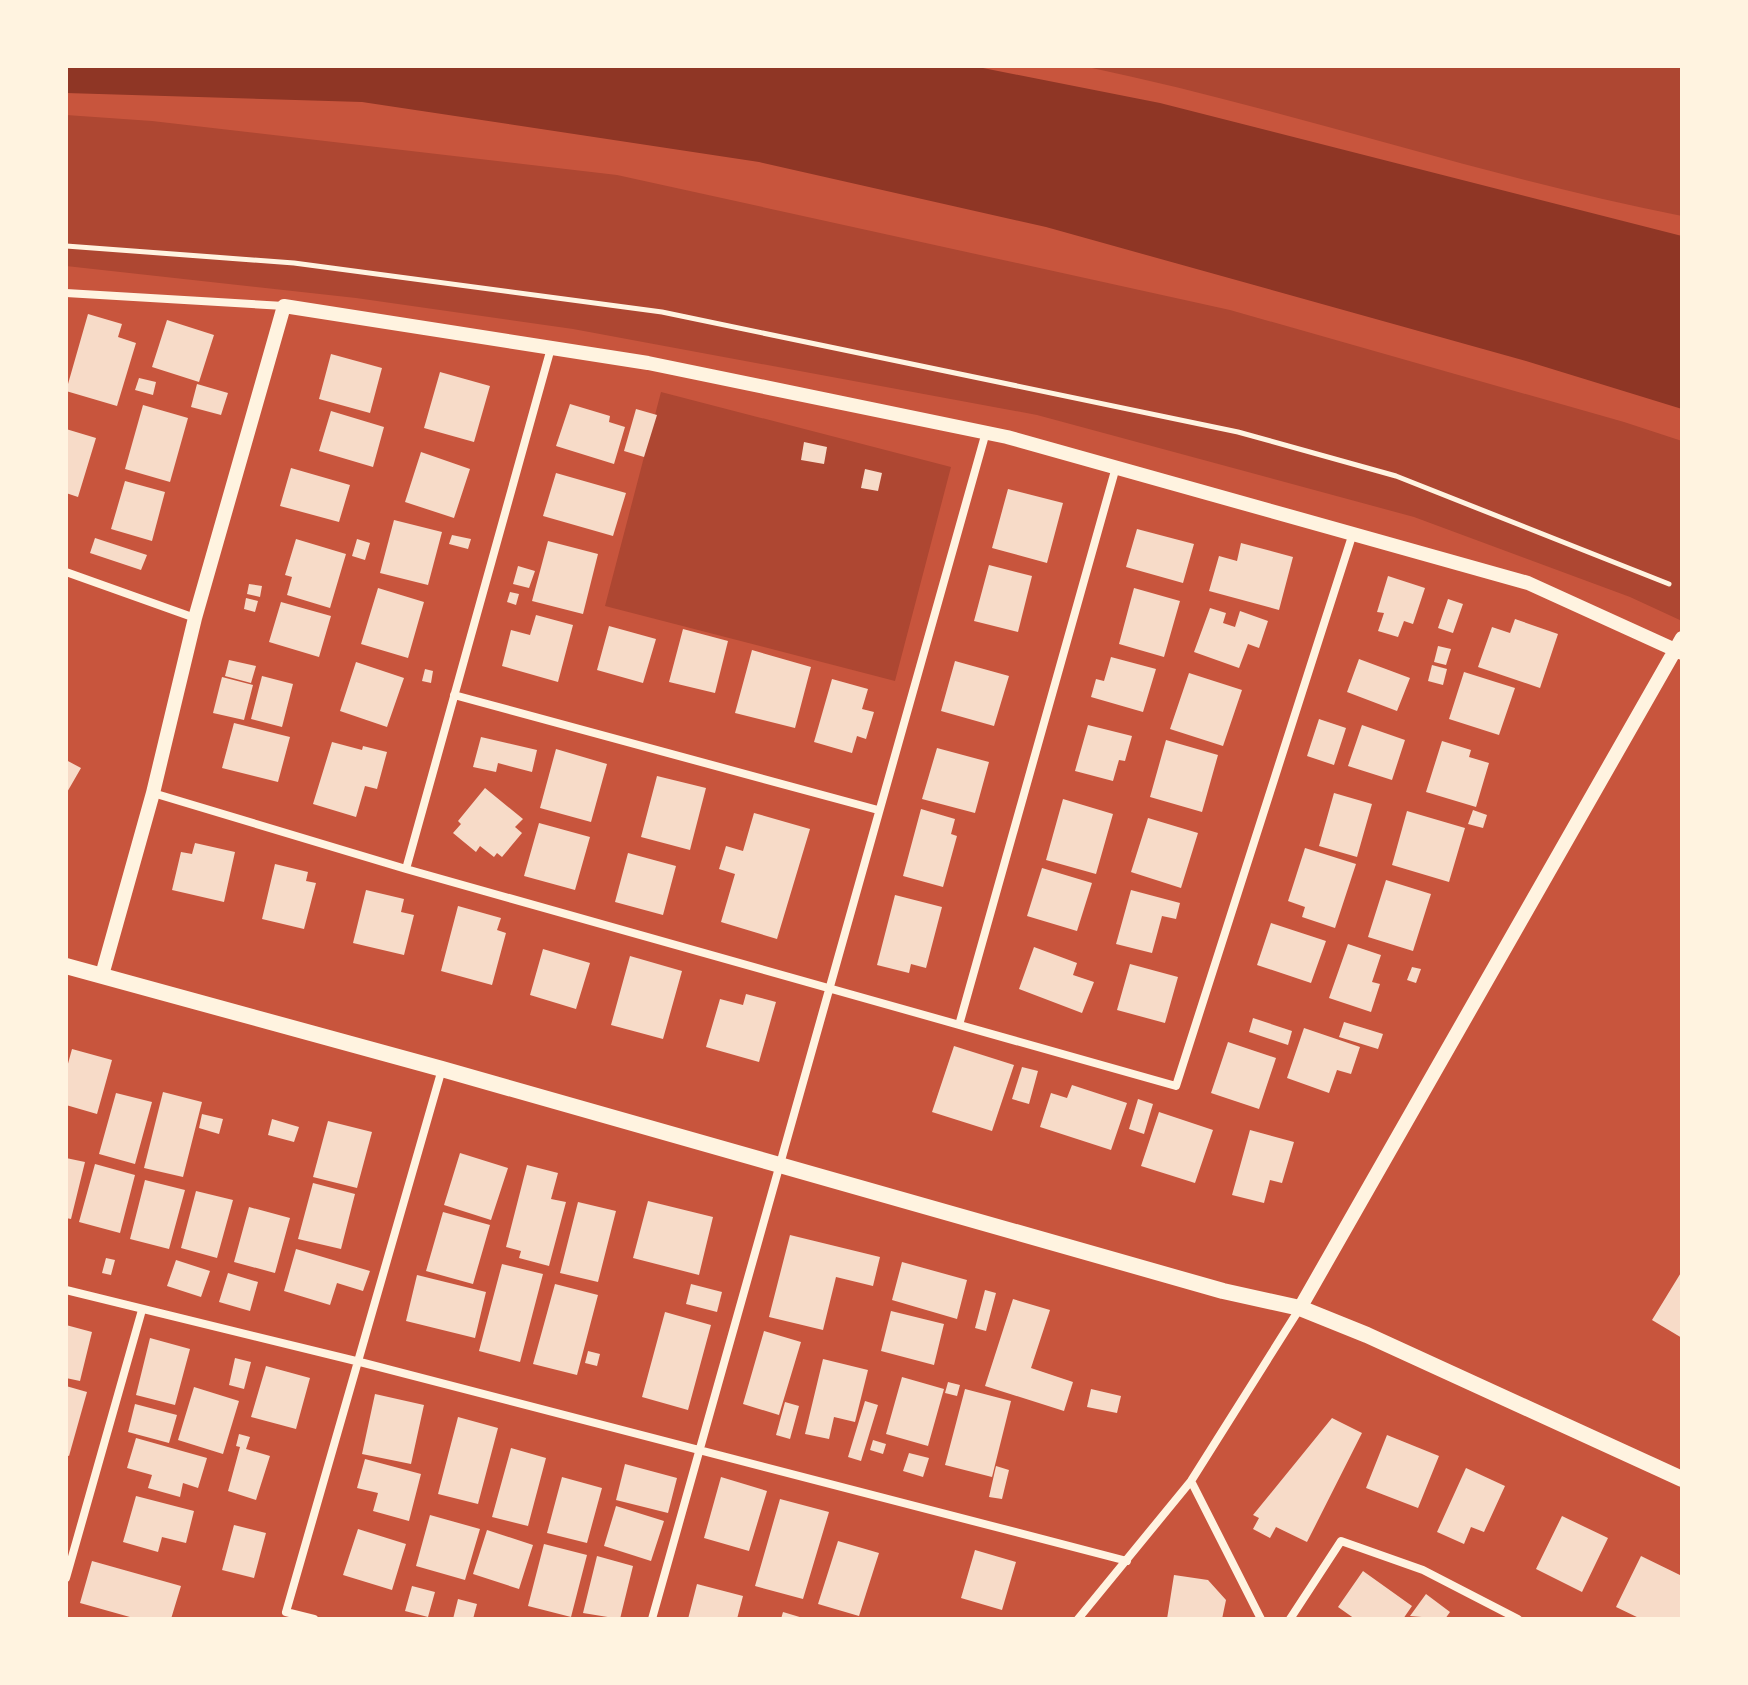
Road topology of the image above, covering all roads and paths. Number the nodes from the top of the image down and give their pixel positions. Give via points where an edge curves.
1 (66, 246) edge
2 (66, 293) edge
3 (284, 306) junction
4 (551, 348) junction
5 (986, 432) junction
6 (1116, 467) junction
7 (1353, 533) junction
8 (66, 572) edge
9 (1669, 584) dead end
10 (195, 618) junction
11 (1680, 647) edge
12 (454, 695) junction
13 (153, 793) junction
14 (878, 810) junction
15 (406, 869) junction
16 (66, 966) edge
17 (102, 975) junction
18 (828, 988) junction
19 (959, 1025) junction
20 (442, 1069) junction
21 (780, 1165) junction
22 (66, 1290) edge
23 (1300, 1308) junction
24 (142, 1310) junction
25 (360, 1362) junction
26 (699, 1451) junction
27 (1682, 1479) edge
28 (1191, 1481) junction
29 (1127, 1561) junction
30 (66, 1578) edge
31 (285, 1615) edge
32 (314, 1619) edge
33 (652, 1619) edge
34 (1078, 1619) edge
35 (1261, 1619) edge
36 (1290, 1619) edge
37 (1518, 1619) edge

1 - 9 path via 294,263 662,312 1238,432 1396,476
2 - 3 street
3 - 4 street
3 - 10 street
4 - 5 street
4 - 12 street
5 - 6 street
5 - 14 street
6 - 7 street
6 - 19 street
7 - 11 street via 1528,583
7 - 19 street via 1176,1086
8 - 10 street
10 - 13 street
11 - 23 street
12 - 14 street
12 - 15 street
13 - 15 street
13 - 17 street
14 - 18 street
15 - 18 street
16 - 17 main road
17 - 20 main road
18 - 19 street
18 - 21 street
20 - 21 main road
20 - 25 street
21 - 23 main road via 1223,1291
21 - 26 street
22 - 24 street
23 - 27 main road
23 - 28 street
24 - 25 street
24 - 30 street
25 - 26 street
25 - 31 street
26 - 29 street
26 - 33 street
28 - 29 street
28 - 35 street
29 - 34 street
31 - 32 street
36 - 37 street via 1341,1541 1423,1570

